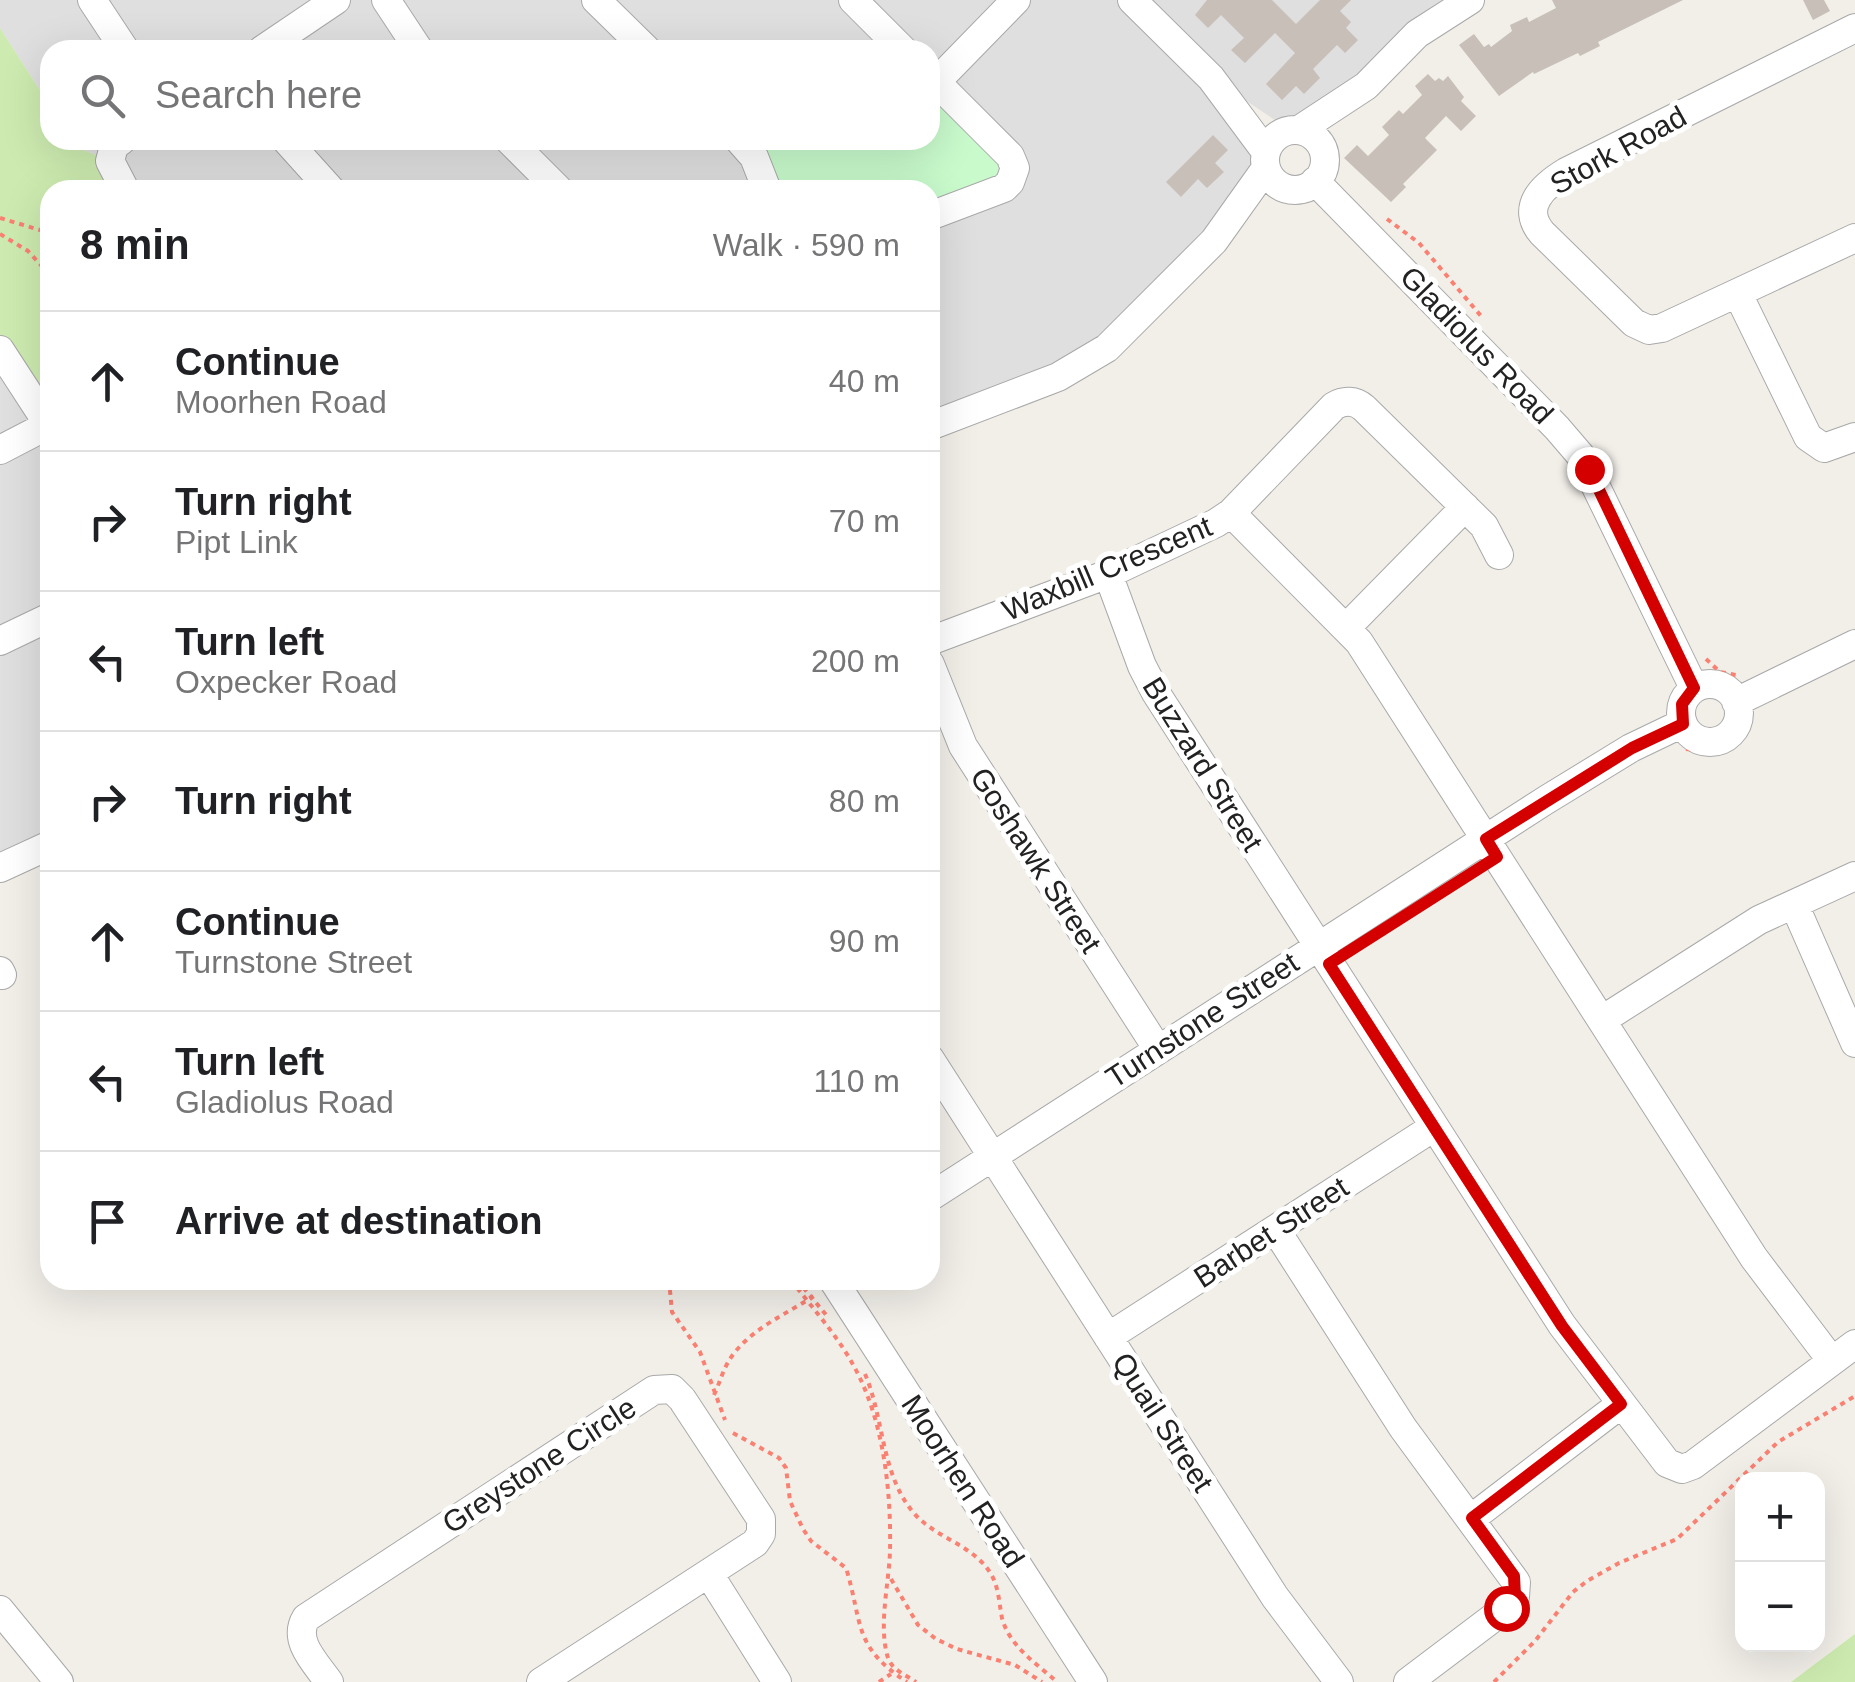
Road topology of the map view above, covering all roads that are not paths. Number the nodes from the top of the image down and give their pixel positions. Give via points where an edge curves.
1 (92, 0) edge
2 (336, 0) edge
3 (386, 0) edge
4 (596, 0) edge
5 (853, 0) edge
6 (1016, 0) edge
7 (1132, 0) edge
8 (1470, 0) edge
9 (1855, 28) edge
10 (118, 40) edge
11 (277, 40) edge
12 (412, 40) edge
13 (637, 40) edge
14 (893, 40) edge
15 (940, 72) edge
16 (1211, 78) junction
17 (940, 86) edge
18 (1366, 86) junction
19 (1294, 130) junction
20 (113, 150) edge
21 (295, 150) edge
22 (519, 150) edge
23 (747, 150) edge
24 (1266, 160) junction
25 (1320, 168) junction
26 (120, 180) edge
27 (322, 180) edge
28 (549, 180) edge
29 (763, 180) edge
30 (1287, 188) junction
31 (940, 212) edge
32 (1855, 238) edge
33 (1214, 242) junction
34 (1738, 294) junction
35 (0, 350) edge
36 (40, 410) edge
37 (940, 422) edge
38 (40, 430) edge
39 (1855, 438) edge
40 (0, 450) edge
41 (1465, 506) junction
42 (1231, 513) junction
43 (1499, 556) dead end
44 (1108, 574) junction
45 (40, 622) edge
46 (1348, 626) junction
47 (940, 637) edge
48 (0, 640) edge
49 (1855, 644) edge
50 (1694, 688) junction
51 (940, 689) edge
52 (1746, 707) junction
53 (1679, 736) junction
54 (1486, 839) junction
55 (40, 850) edge
56 (0, 868) edge
57 (1855, 876) edge
58 (1794, 904) junction
59 (1317, 945) junction
60 (1602, 1020) junction
61 (1855, 1043) edge
62 (1157, 1048) junction
63 (940, 1073) edge
64 (1434, 1127) junction
65 (994, 1157) junction
66 (940, 1191) edge
67 (1276, 1230) junction
68 (822, 1290) edge
69 (1108, 1336) junction
70 (1855, 1344) edge
71 (1832, 1362) junction
72 (1621, 1404) junction
73 (1472, 1518) junction
74 (708, 1574) junction
75 (0, 1610) edge
76 (59, 1682) edge
77 (329, 1682) edge
78 (542, 1682) edge
79 (777, 1682) edge
80 (1093, 1682) edge
81 (1339, 1682) edge
82 (1408, 1682) edge

1 - 10 street
2 - 11 street
3 - 12 street
4 - 13 street
5 - 14 street
6 - 15 street
7 - 16 street
8 - 18 street via 1418,34
9 - 34 street, Stork Road via 1566,172 1533,203 1538,228 1644,329 1662,328
16 - 19 street
16 - 24 street
17 - 31 street via 1015,168 1004,188
18 - 19 street
18 - 25 street
19 - 24 street via 1273,139
19 - 25 street via 1316,138
20 - 26 street via 110,161
21 - 27 street
22 - 28 street
23 - 29 street
24 - 30 street
24 - 33 street
25 - 30 street via 1307,187
25 - 50 street, Gladiolus Road via 1581,456
30 - 33 street
32 - 34 street, Stork Road
33 - 37 street via 1093,358
34 - 39 street via 1808,437 1824,448
35 - 36 street
38 - 40 street
41 - 42 street via 1364,408 1345,402
41 - 43 street via 1490,533
41 - 46 street
42 - 44 street, Waxbill Crescent
42 - 46 street, Waxbill Crescent
44 - 47 street, Waxbill Crescent
44 - 59 street, Buzzard Street via 1150,684
45 - 48 street
46 - 54 street, Waxbill Crescent
49 - 52 street
50 - 52 street via 1723,687
50 - 53 street via 1682,704
51 - 62 street, Goshawk Street via 963,746
52 - 53 street via 1716,741
53 - 54 street, Turnstone Street via 1632,748
54 - 59 street, Turnstone Street
54 - 60 street, Waxbill Crescent
55 - 56 street
57 - 58 street
58 - 60 street
58 - 61 street
59 - 62 street, Turnstone Street
59 - 64 street, Buzzard Street
60 - 71 street, Waxbill Crescent via 1754,1258
62 - 65 street, Turnstone Street
63 - 65 street, Quail Street
64 - 67 street, Barbet Street
64 - 72 street, Buzzard Street via 1562,1326
65 - 66 street, Turnstone Street
65 - 69 street, Quail Street
67 - 69 street, Barbet Street
67 - 73 street via 1403,1428
68 - 80 street, Moorhen Road
69 - 81 street, Quail Street via 1275,1596
70 - 71 street, Buzzard Street
71 - 72 street, Buzzard Street via 1688,1468 1667,1463
72 - 73 street
73 - 82 street via 1514,1576 1515,1596
74 - 77 street, Greystone Circle via 755,1542 762,1524 678,1393 654,1390 310,1614 301,1640
74 - 78 street, Greystone Circle
74 - 79 street
75 - 76 street

